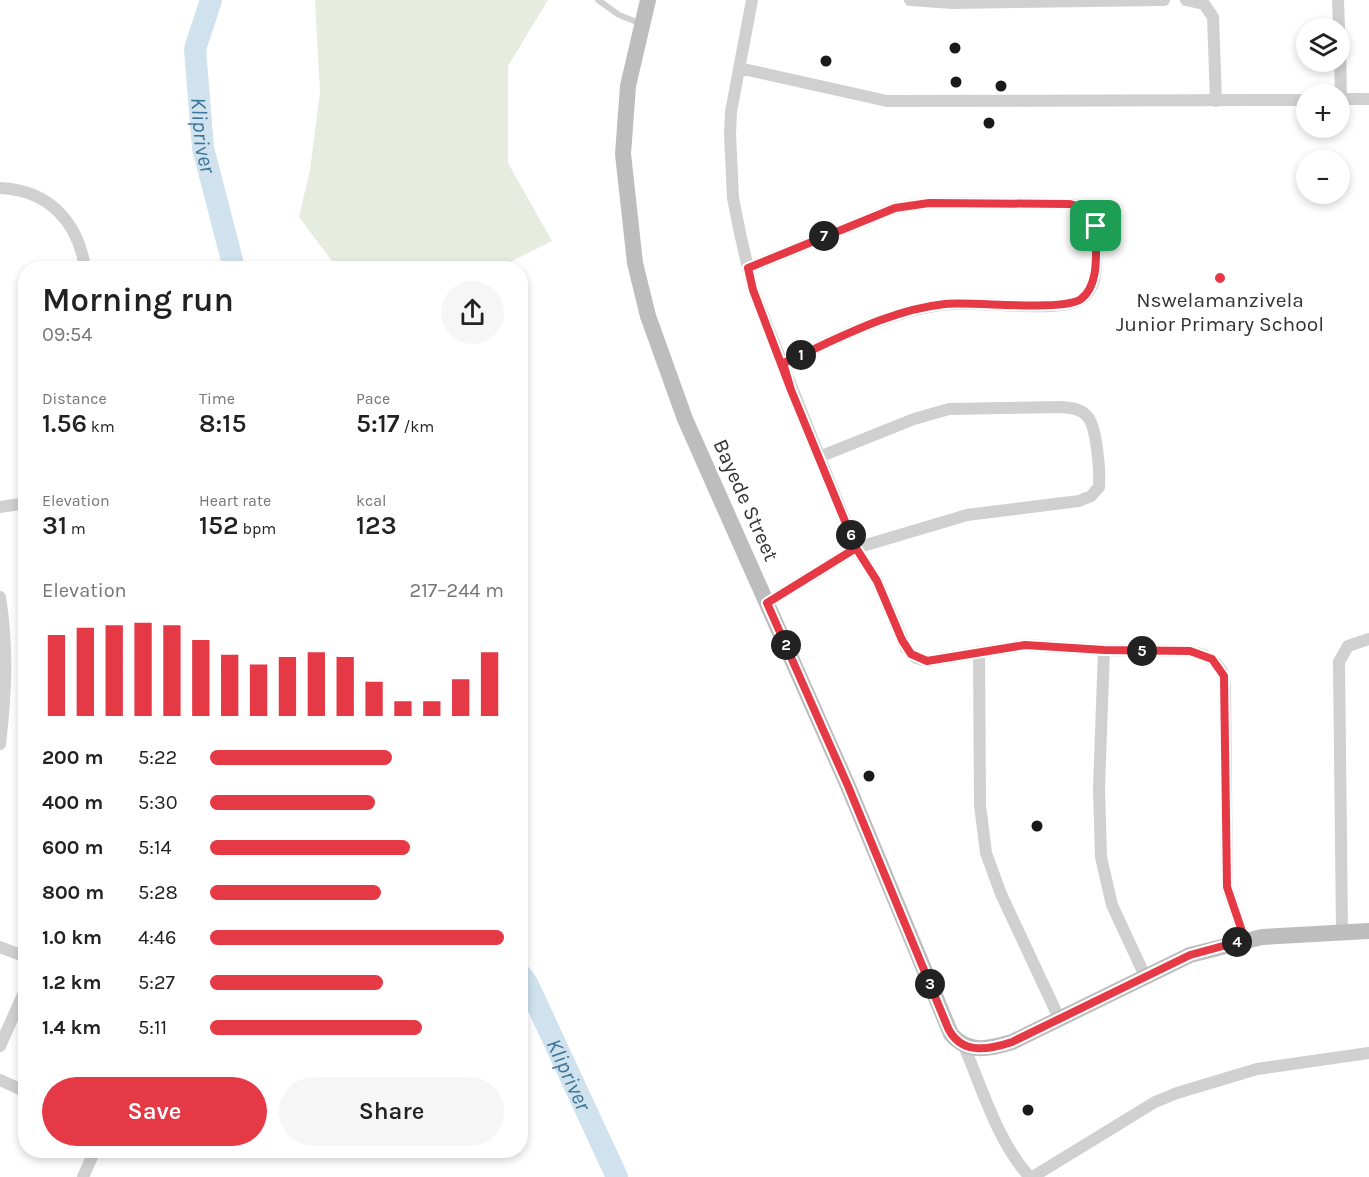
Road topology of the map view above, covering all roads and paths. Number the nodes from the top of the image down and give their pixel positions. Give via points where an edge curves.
1 (598, 0) edge
2 (648, 0) edge
3 (752, 0) edge
4 (910, 0) edge
5 (1164, 0) edge
6 (1186, 0) edge
7 (1338, 0) edge
8 (1339, 18) edge
9 (642, 24) junction
10 (739, 68) junction
11 (1350, 99) edge
12 (1369, 99) edge
13 (1296, 100) edge
14 (1216, 101) junction
15 (0, 188) edge
16 (83, 261) edge
17 (748, 268) junction
18 (783, 363) junction
19 (819, 458) junction
20 (18, 504) edge
21 (0, 507) edge
22 (856, 548) junction
23 (0, 597) edge
24 (770, 608) junction
25 (1369, 639) edge
26 (1104, 650) junction
27 (979, 652) junction
28 (0, 744) edge
29 (1342, 931) junction
30 (1369, 931) edge
31 (1245, 940) junction
32 (0, 947) edge
33 (18, 954) edge
34 (1145, 976) junction
35 (18, 1006) edge
36 (1059, 1018) junction
37 (0, 1046) edge
38 (964, 1046) junction
39 (1369, 1053) edge
40 (0, 1080) edge
41 (18, 1088) edge
42 (91, 1158) edge
43 (1034, 1176) edge
44 (83, 1177) edge

1 - 9 lane via 619,15
2 - 9 street, Bayede Street
3 - 10 street
4 - 5 street
6 - 14 street via 1204,4 1213,17
7 - 8 street
9 - 24 street, Bayede Street via 628,86 623,154 625,194 640,284 685,419
10 - 14 street via 886,101
10 - 17 street via 731,112 729,158
11 - 12 street
13 - 14 street
15 - 16 street via 31,193 57,209 72,227
17 - 18 street
17 - 18 street via 878,213 912,205 1070,204 1084,208 1094,220 1094,282 1079,300 1063,305 968,303 922,308 892,316
18 - 19 street
19 - 22 street
19 - 22 street via 914,419 949,410 1060,407 1078,409 1093,426 1099,487 1091,496 1057,505 967,515
20 - 21 street
22 - 24 street
22 - 27 street via 877,581 911,654 927,661
23 - 28 street via 7,670
24 - 38 street, Bayede Street via 948,1028
25 - 29 street via 1348,646 1339,662
26 - 27 street via 1025,645
26 - 31 street via 1195,651 1212,659 1222,671 1227,887
26 - 34 street via 1101,857 1112,905
27 - 36 street via 980,805 986,853
29 - 30 street
29 - 31 street
31 - 34 street via 1190,955
32 - 33 street
34 - 36 street
35 - 37 street
36 - 38 street via 994,1048
38 - 43 street via 995,1120 1019,1163 1028,1175
39 - 43 street via 1257,1069 1177,1093 1155,1102
40 - 41 street
42 - 44 street

